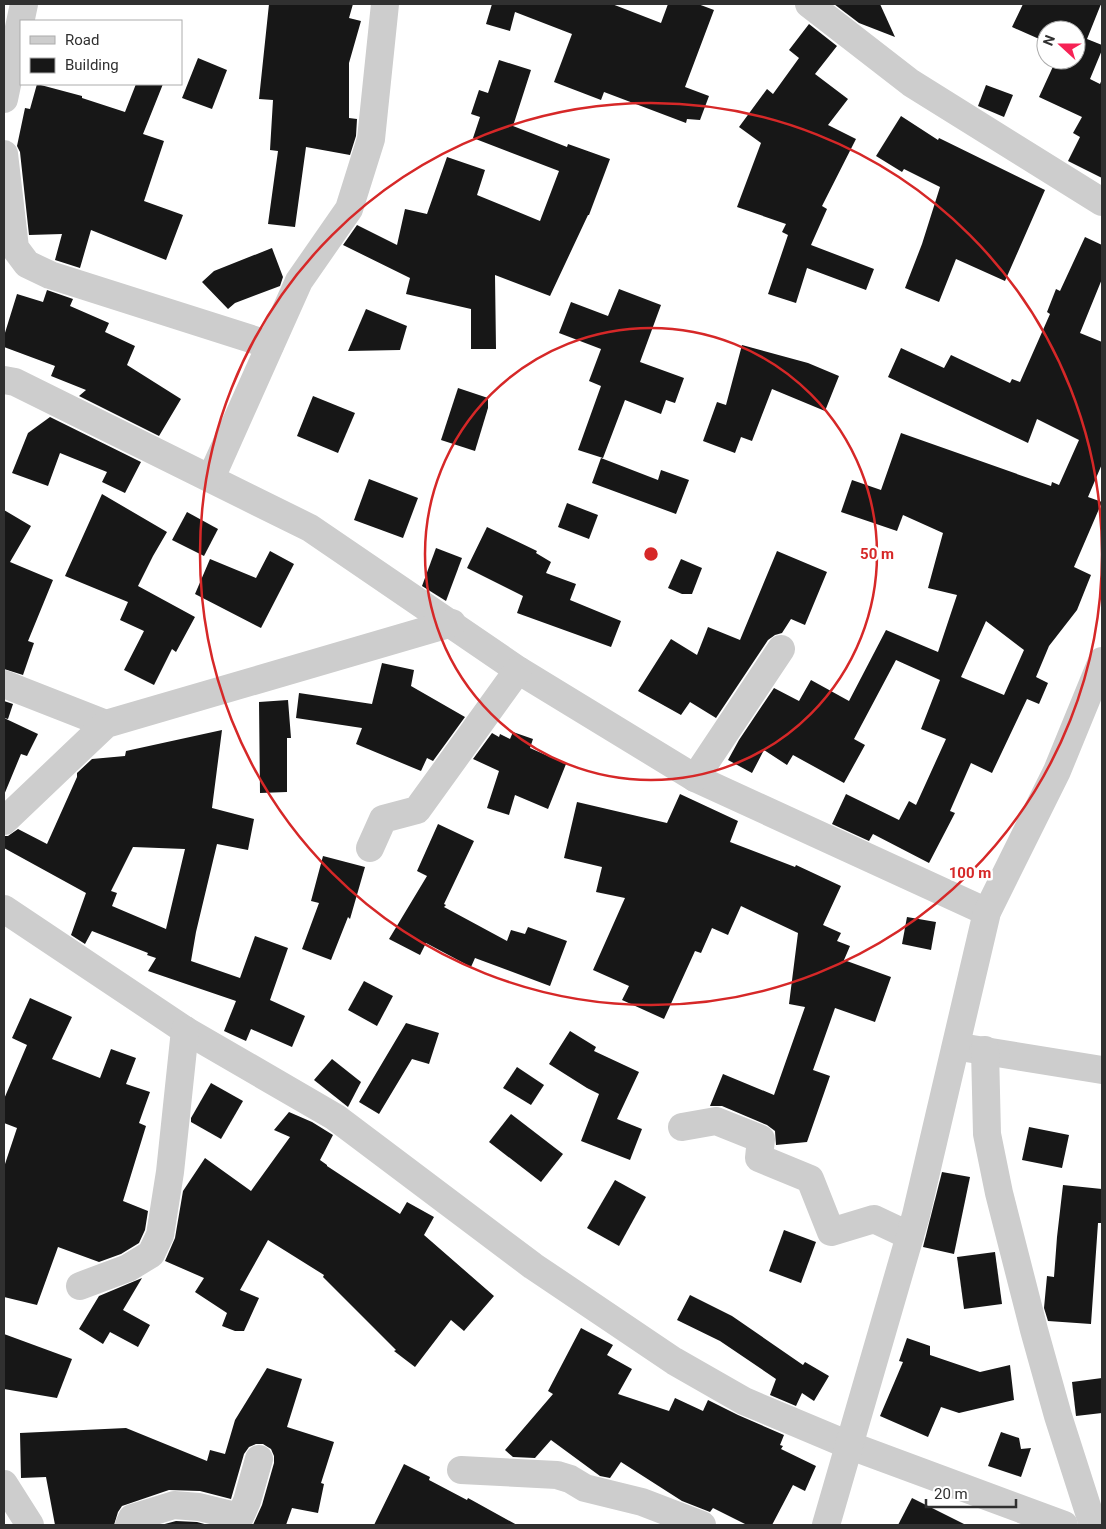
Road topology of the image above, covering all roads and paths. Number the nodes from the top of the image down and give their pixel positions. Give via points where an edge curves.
1 (24, 4) edge
2 (385, 4) edge
3 (810, 4) edge
4 (21, 20) edge
5 (20, 23) edge
6 (4, 99) edge
7 (4, 154) edge
8 (1102, 202) edge
9 (270, 345) junction
10 (4, 380) edge
11 (211, 478) junction
12 (452, 623) junction
13 (781, 649) dead end
14 (1102, 662) edge
15 (518, 670) junction
16 (4, 684) edge
17 (106, 724) junction
18 (695, 778) junction
19 (4, 821) edge
20 (370, 848) dead end
21 (4, 909) edge
22 (987, 912) junction
23 (184, 1030) junction
24 (955, 1046) junction
25 (985, 1050) junction
26 (1102, 1070) edge
27 (682, 1128) dead end
28 (910, 1236) junction
29 (80, 1286) dead end
30 (851, 1446) junction
31 (259, 1459) dead end
32 (461, 1470) dead end
33 (4, 1484) edge
34 (1092, 1493) edge
35 (30, 1525) edge
36 (129, 1525) edge
37 (702, 1525) edge
38 (826, 1525) edge
39 (1064, 1525) edge
40 (1093, 1525) edge

1 - 4 street
2 - 9 street via 371,139 349,209 299,281
3 - 8 street via 911,84
5 - 6 street
7 - 9 street via 14,248 27,264 50,275
9 - 11 street
10 - 11 street via 16,382
11 - 12 street via 310,528
12 - 15 street
12 - 17 street
13 - 18 street
14 - 22 street via 1057,771
15 - 18 street
15 - 20 street via 417,810 384,820
16 - 17 street
17 - 19 street
18 - 22 street
21 - 23 street
22 - 24 street
23 - 29 street via 170,1172 160,1235 151,1254 128,1268
23 - 30 street via 335,1117 533,1266 674,1361 744,1401
24 - 25 street
24 - 28 street
25 - 26 street
25 - 34 street via 987,1134 997,1184 1034,1330
27 - 28 street via 716,1121 761,1139 759,1158 810,1179 831,1232 874,1219
28 - 30 street
30 - 38 street
30 - 39 street
31 - 36 street via 240,1517 199,1507 174,1505 132,1518
32 - 37 street via 557,1476 585,1488 642,1502
33 - 35 street
34 - 40 street

